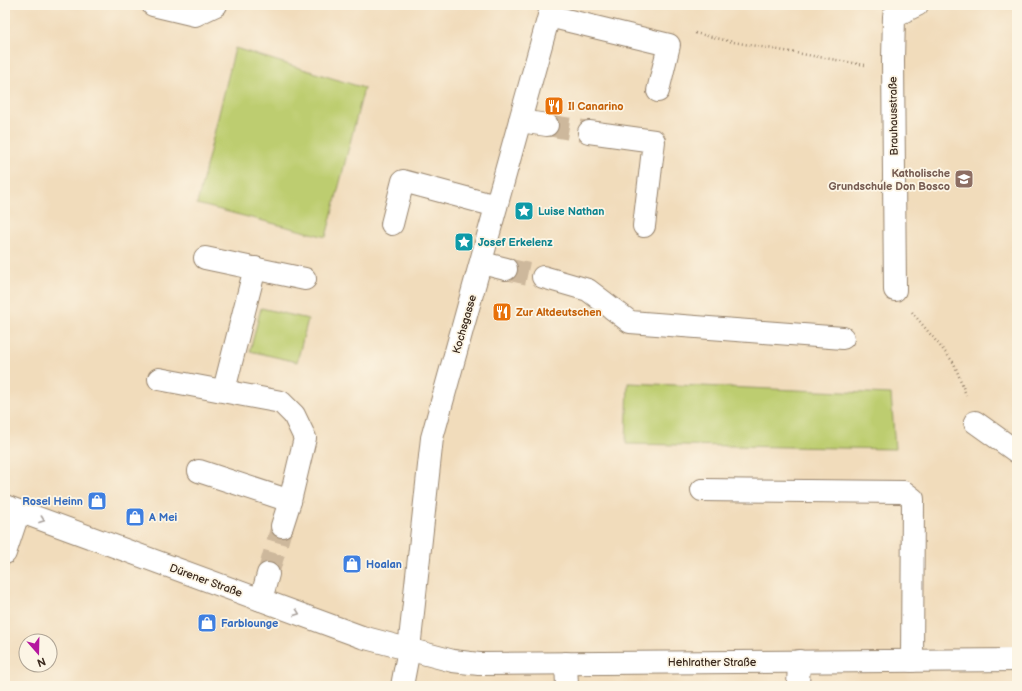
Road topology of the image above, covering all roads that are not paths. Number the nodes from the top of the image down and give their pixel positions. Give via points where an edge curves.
1 (153, 5) edge
2 (216, 5) edge
3 (917, 5) edge
4 (551, 10) edge
5 (658, 92) dead end
6 (520, 121) junction
7 (547, 125) tunnel mouth
8 (589, 132) tunnel mouth
9 (496, 206) junction
10 (392, 224) dead end
11 (644, 226) dead end
12 (205, 258) dead end
13 (482, 263) junction
14 (255, 268) junction
15 (506, 269) tunnel mouth
16 (543, 277) tunnel mouth
17 (305, 279) dead end
18 (895, 290) road end
19 (843, 338) dead end
20 (159, 379) dead end
21 (224, 390) junction
22 (975, 422) road end
23 (1017, 452) edge
24 (199, 471) dead end
25 (702, 490) dead end
26 (290, 501) junction
27 (12, 509) edge
28 (282, 526) tunnel mouth
29 (5, 553) edge
30 (268, 574) tunnel mouth
31 (261, 600) junction
32 (409, 649) junction
33 (1017, 660) edge
34 (799, 661) junction
35 (912, 661) junction
36 (566, 663) junction
37 (402, 686) edge
38 (566, 686) edge
39 (798, 686) edge

1 - 2 street via 194,15
3 - 18 street, Brauhausstraße via 894,16
4 - 5 street via 669,45
4 - 6 street, Kochsgasse
6 - 7 street
6 - 9 street, Kochsgasse
8 - 11 street via 654,141
9 - 10 street via 403,181
9 - 13 street, Kochsgasse
12 - 14 street
13 - 15 street
13 - 32 street, Kochsgasse via 432,438
14 - 17 street
14 - 21 street
16 - 19 street via 588,290 630,322
20 - 21 street
21 - 26 street via 281,402 294,415 304,438
22 - 23 street
24 - 26 street
25 - 35 street via 904,492 913,499
26 - 28 street
27 - 29 street
27 -> 31 street, Dürener Straße
30 - 31 street
31 -> 32 street, Dürener Straße via 362,637
32 - 36 street, Hehlrather Straße via 453,661 478,664
32 - 37 street, Kochsgasse
33 - 35 street, Hehlrather Straße
34 - 35 street, Hehlrather Straße
34 - 36 street, Hehlrather Straße
34 - 39 street
36 - 38 street

